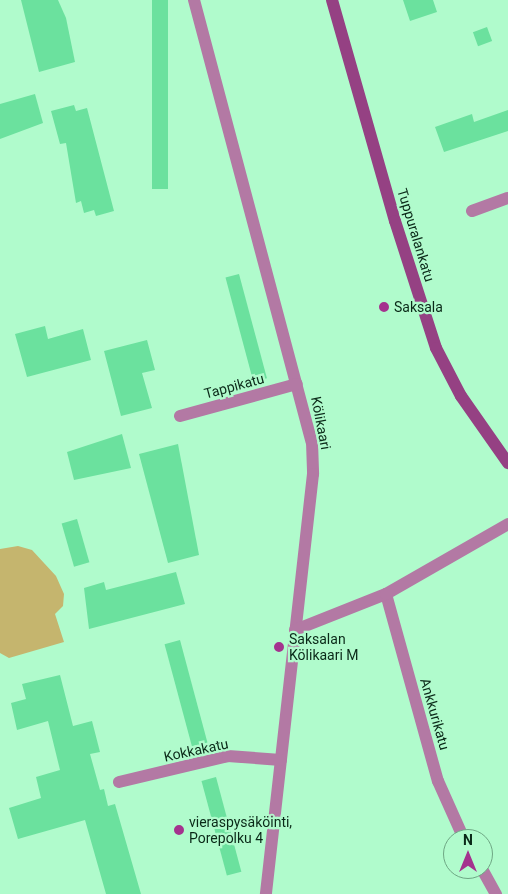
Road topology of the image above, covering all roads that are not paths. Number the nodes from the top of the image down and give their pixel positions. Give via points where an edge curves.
1 (194, 0) edge
2 (332, 0) edge
3 (508, 198) edge
4 (472, 211) dead end
5 (297, 384) junction
6 (180, 416) dead end
7 (508, 463) edge
8 (508, 524) edge
9 (386, 594) junction
10 (294, 630) junction
11 (281, 760) junction
12 (119, 782) dead end
13 (460, 829) edge
14 (488, 879) edge
15 (266, 894) edge
16 (496, 894) edge

1 - 5 street, Kölikaari
2 - 7 street, Tuppuralankatu via 395,221 436,348 462,396
3 - 4 street
5 - 6 street, Tappikatu
5 - 10 street, Kölikaari via 312,442 313,474
8 - 9 street
9 - 10 street
9 - 13 street, Ankkurikatu via 438,781
10 - 11 street, Kölikaari
11 - 12 street, Kokkakatu via 228,756
11 - 15 street, Kölikaari
14 - 16 street

